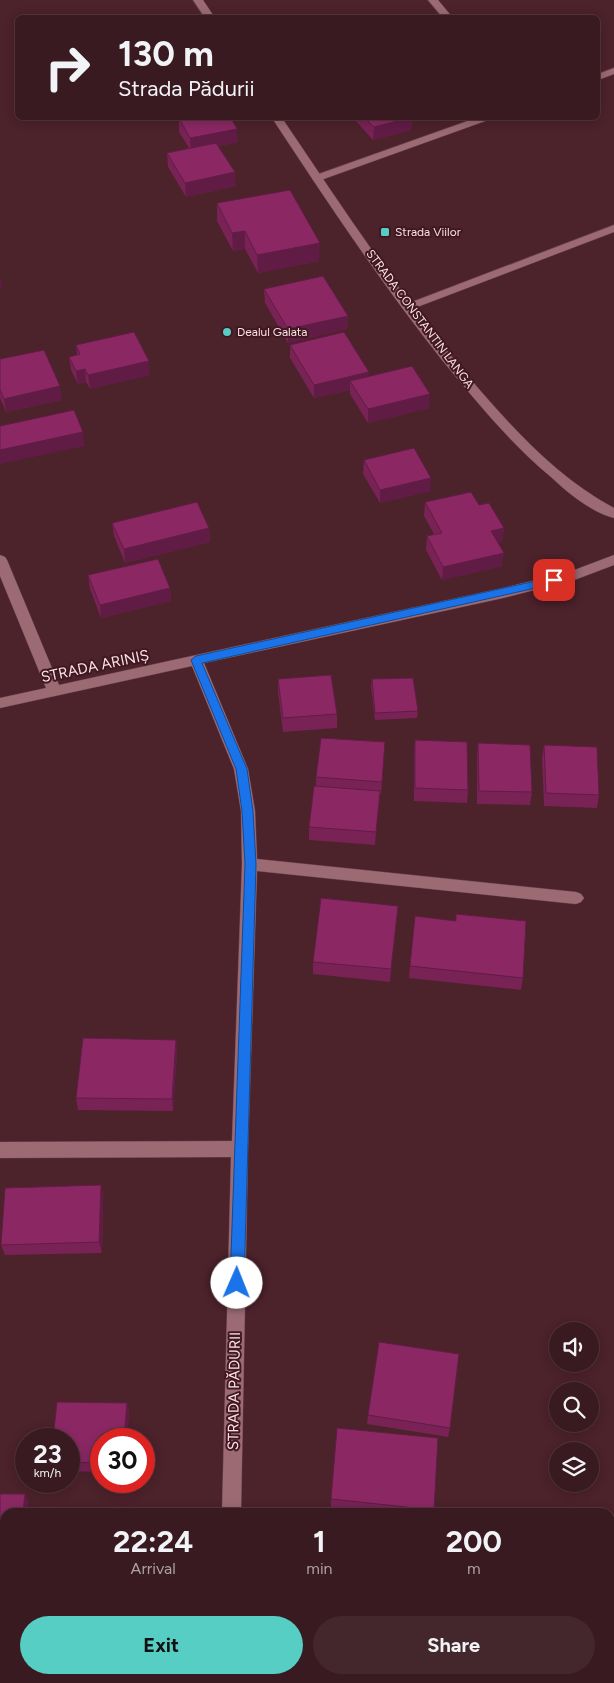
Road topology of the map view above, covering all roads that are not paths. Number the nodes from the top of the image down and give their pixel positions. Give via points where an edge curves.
1 (198, 0) edge
2 (433, 0) edge
3 (208, 15) edge
4 (446, 15) edge
5 (614, 71) edge
6 (600, 76) edge
7 (277, 120) edge
8 (478, 120) edge
9 (317, 178) junction
10 (614, 228) edge
11 (408, 307) junction
12 (614, 514) edge
13 (0, 560) edge
14 (614, 560) edge
15 (196, 660) junction
16 (54, 691) junction
17 (0, 703) edge
18 (250, 864) junction
19 (576, 898) dead end
20 (240, 1149) junction
21 (0, 1150) edge
22 (232, 1508) edge

1 - 3 street
2 - 4 street
5 - 6 street
7 - 9 street, STRADA CONSTANTIN LANGA
8 - 9 street
9 - 11 street, STRADA CONSTANTIN LANGA
10 - 11 street
11 - 12 street, STRADA CONSTANTIN LANGA via 460,374 537,459 574,489
13 - 16 street
14 - 15 street via 572,576 503,593
15 - 16 street, STRADA ARINIȘ
15 - 18 street, STRADA PĂDURII via 241,769 248,811
16 - 17 street, STRADA ARINIȘ
18 - 19 street
18 - 20 street, STRADA PĂDURII
20 - 21 street
20 - 22 street, STRADA PĂDURII

